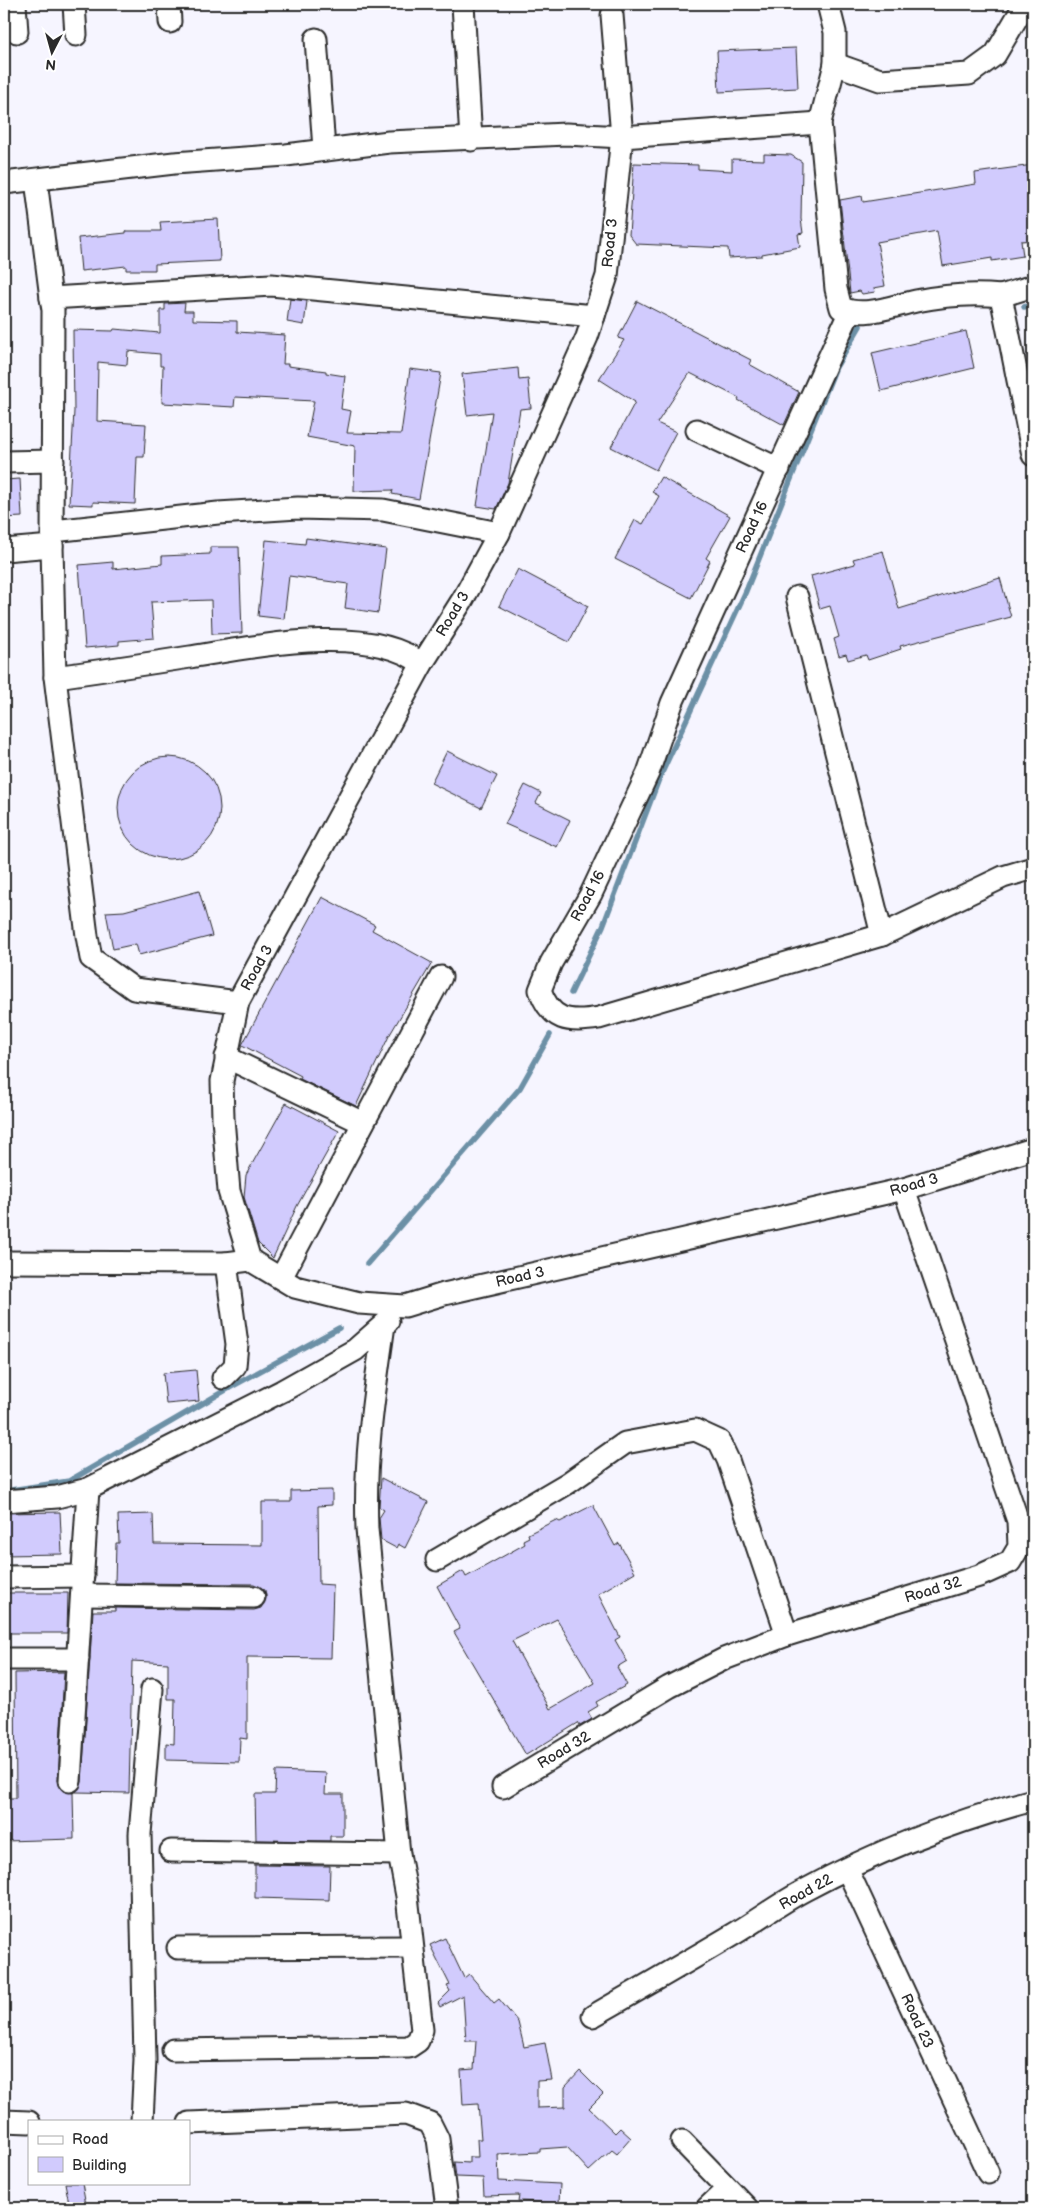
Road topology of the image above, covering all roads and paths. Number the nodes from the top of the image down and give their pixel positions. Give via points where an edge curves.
1 (16, 4) edge
2 (74, 4) edge
3 (462, 4) edge
4 (828, 4) edge
5 (1025, 4) edge
6 (612, 15) dead end
7 (17, 32) dead end
8 (76, 35) dead end
9 (316, 39) dead end
10 (835, 64) junction
11 (820, 123) junction
12 (622, 138) junction
13 (471, 140) junction
14 (324, 149) junction
15 (36, 180) junction
16 (4, 183) edge
17 (1033, 286) edge
18 (1001, 296) junction
19 (52, 298) junction
20 (850, 312) junction
21 (594, 316) junction
22 (697, 430) dead end
23 (1033, 454) edge
24 (53, 461) junction
25 (4, 462) edge
26 (779, 469) junction
27 (500, 533) junction
28 (53, 538) junction
29 (4, 550) edge
30 (797, 597) dead end
31 (422, 664) junction
32 (55, 677) junction
33 (1033, 868) edge
34 (882, 936) junction
35 (441, 977) dead end
36 (238, 1002) junction
37 (226, 1056) junction
38 (363, 1124) junction
39 (1033, 1149) edge
40 (904, 1189) junction
41 (250, 1260) junction
42 (4, 1262) edge
43 (226, 1263) junction
44 (281, 1278) junction
45 (405, 1306) junction
46 (384, 1325) junction
47 (223, 1378) dead end
48 (88, 1489) junction
49 (4, 1501) edge
50 (437, 1560) dead end
51 (4, 1577) edge
52 (82, 1586) junction
53 (254, 1597) dead end
54 (787, 1635) junction
55 (4, 1659) edge
56 (78, 1659) junction
57 (152, 1688) dead end
58 (70, 1781) dead end
59 (502, 1787) dead end
60 (1033, 1800) edge
61 (171, 1851) dead end
62 (399, 1854) junction
63 (847, 1869) junction
64 (411, 1947) junction
65 (178, 1948) dead end
66 (593, 2016) dead end
67 (173, 2050) dead end
68 (142, 2120) edge
69 (4, 2121) edge
70 (28, 2122) edge
71 (190, 2123) edge
72 (682, 2141) dead end
73 (988, 2173) dead end
74 (727, 2189) junction
75 (447, 2208) edge
76 (707, 2208) edge
77 (747, 2208) edge

1 - 7 street
2 - 8 street
3 - 13 street
4 - 10 street via 835,32
5 - 10 street via 995,55 969,74 880,80
6 - 12 street, Road 3
9 - 14 street
10 - 11 street
11 - 12 street
11 - 20 street via 836,289 841,308
12 - 13 street via 566,134
12 - 21 street, Road 3 via 607,276
13 - 14 street via 389,142
14 - 15 street
15 - 16 street
15 - 19 street
17 - 18 street
18 - 20 street via 971,293
18 - 23 street
19 - 21 street via 271,285
19 - 24 street
20 - 26 street, Road 16
21 - 27 street, Road 3
22 - 26 street
24 - 25 street
24 - 28 street
26 - 34 street, Road 16 via 672,703 648,773 591,894 551,963 540,990 546,1006 558,1017 580,1021 599,1018
27 - 28 street via 383,510 298,508 218,513
27 - 31 street, Road 3
28 - 29 street
28 - 32 street
30 - 34 street
31 - 32 street via 409,653 373,643 295,641
31 - 36 street, Road 3
32 - 36 street via 91,958 134,989
33 - 34 street, Road 16 via 1003,877
35 - 38 street
36 - 37 street, Road 3
37 - 38 street
37 - 41 street, Road 3 via 222,1081 230,1190
38 - 44 street
39 - 40 street, Road 3
40 - 45 street, Road 3 via 444,1294
40 - 54 street, Road 32 via 1018,1521 1019,1547 1010,1562 979,1576
41 - 43 street
41 - 44 street, Road 3
42 - 43 street
43 - 47 street via 237,1344 235,1366
44 - 45 street, Road 3 via 295,1287 358,1303
45 - 46 street
46 - 48 street via 339,1359
46 - 62 street via 365,1483
48 - 49 street via 57,1497
48 - 52 street
50 - 54 street via 568,1483 625,1442 695,1430 719,1441 728,1460
51 - 52 street
52 - 53 street
52 - 56 street
54 - 59 street, Road 32 via 724,1659 669,1687
55 - 56 street
56 - 58 street
57 - 68 street via 140,1834 145,2060
60 - 63 street, Road 22 via 976,1815
61 - 62 street
62 - 64 street via 407,1896
63 - 66 street, Road 22 via 804,1890
63 - 73 street, Road 23
64 - 65 street
64 - 67 street via 422,2030 418,2041 408,2047
69 - 70 street
71 - 75 street via 406,2114 430,2123 438,2139
72 - 74 street
74 - 76 street
74 - 77 street

